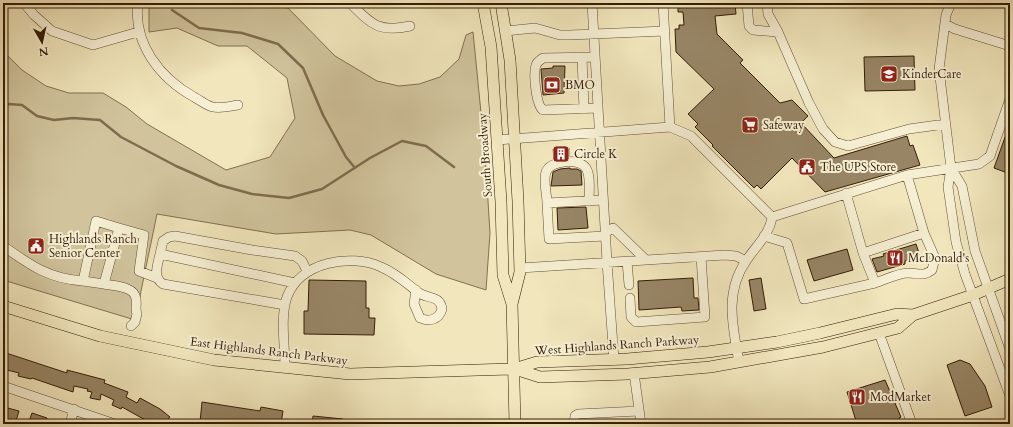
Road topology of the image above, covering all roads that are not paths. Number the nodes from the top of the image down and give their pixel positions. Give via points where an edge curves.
1 (24, 3) edge
2 (138, 3) edge
3 (350, 3) edge
4 (484, 3) edge
5 (501, 3) edge
6 (592, 3) edge
7 (663, 3) edge
8 (747, 3) edge
9 (767, 3) edge
10 (951, 3) edge
11 (945, 24) junction
12 (410, 26) dead end
13 (506, 31) junction
14 (665, 31) junction
15 (138, 32) junction
16 (778, 32) junction
17 (594, 34) junction
18 (1010, 46) edge
19 (582, 57) junction
20 (595, 57) junction
21 (1010, 99) edge
22 (238, 105) dead end
23 (598, 108) junction
24 (584, 109) junction
25 (946, 124) junction
26 (670, 127) junction
27 (599, 132) junction
28 (515, 138) junction
29 (497, 140) junction
30 (951, 168) junction
31 (907, 175) junction
32 (846, 193) junction
33 (603, 200) junction
34 (589, 201) junction
35 (547, 203) junction
36 (772, 216) junction
37 (119, 228) junction
38 (924, 233) junction
39 (605, 234) junction
40 (764, 236) junction
41 (3, 246) edge
42 (863, 253) junction
43 (160, 254) junction
44 (701, 256) junction
45 (646, 260) junction
46 (627, 261) junction
47 (746, 261) junction
48 (607, 262) junction
49 (520, 268) junction
50 (307, 271) junction
51 (157, 278) junction
52 (1010, 279) edge
53 (83, 281) junction
54 (295, 283) junction
55 (875, 283) junction
56 (104, 284) junction
57 (629, 285) dead end
58 (987, 288) junction
59 (416, 290) dead end
60 (973, 295) junction
61 (630, 298) dead end
62 (512, 304) junction
63 (285, 305) junction
64 (3, 306) edge
65 (912, 315) junction
66 (879, 333) junction
67 (128, 342) junction
68 (736, 348) junction
69 (1010, 349) edge
70 (614, 360) junction
71 (739, 362) junction
72 (285, 367) junction
73 (514, 369) junction
74 (634, 373) junction
75 (3, 386) edge
76 (1010, 396) edge
77 (74, 409) junction
78 (639, 411) junction
79 (70, 424) edge
80 (115, 424) edge
81 (515, 424) edge
82 (574, 424) edge
83 (641, 424) edge
84 (912, 424) edge

1 - 15 street via 52,32 93,45
2 - 15 street
3 - 12 street via 370,23 393,30
4 - 29 main road, South Broadway via 491,46
5 - 13 main road, South Broadway
6 - 17 street
7 - 14 street
8 - 16 street via 749,26 753,30
9 - 16 street via 768,14
10 - 11 street
11 - 18 street
11 - 25 street via 939,69
13 - 17 street via 535,28 560,35
13 - 28 main road, South Broadway
14 - 17 street
14 - 26 street
15 - 22 street via 147,53 166,76 185,91 213,107
16 - 25 street via 809,103 823,129 834,142 848,146 909,129
17 - 20 street
19 - 20 street
19 - 24 street
19 - 24 street via 550,57 538,62 535,72 540,108 548,111
20 - 23 street
21 - 30 street via 990,156 979,164
23 - 24 street
23 - 27 street
25 - 30 street
26 - 27 street
26 - 36 street via 691,136
27 - 28 street
27 - 33 street
28 - 29 street
28 - 49 main road, South Broadway
29 - 62 main road, South Broadway via 503,275
30 - 31 street
30 - 58 street via 962,186 975,251
30 - 60 street via 948,187 956,242
31 - 32 street
31 - 38 street
32 - 36 street
32 - 42 street
33 - 34 street
33 - 39 street
34 - 35 street
34 - 35 street via 588,173 583,164 578,162 554,164 548,169 545,176
35 - 39 street via 549,239
36 - 40 street
37 - 51 street via 144,235 139,272
37 - 53 street via 96,221
37 - 56 street
38 - 42 street
38 - 55 street via 935,258 932,270 926,274 908,273
39 - 45 street via 613,228
39 - 48 street
40 - 47 street
40 - 55 street via 787,243 804,299
41 - 53 street via 31,266 51,276
42 - 55 street
43 - 50 street via 163,241 175,236 295,256 302,261
43 - 51 street
43 - 54 street
44 - 45 street
44 - 47 street via 736,256
44 - 61 street via 705,317 636,322 631,317
45 - 46 street
46 - 48 street
46 - 57 street
47 - 68 street via 735,279 732,294 731,312
48 - 49 street
48 - 70 street
49 - 62 main road, South Broadway
50 - 54 street
50 - 59 street via 331,263 364,262 380,266
51 - 63 street via 163,284
52 - 58 main road, West Highlands Ranch Parkway
53 - 56 street
54 - 63 street
56 - 67 street via 129,289 136,297 135,310 138,314 131,326
58 - 60 main road, West Highlands Ranch Parkway
58 - 69 street
60 - 65 main road, West Highlands Ranch Parkway
60 - 76 street
62 - 73 main road, South Broadway
63 - 72 street
64 - 67 main road, East Highlands Ranch Parkway
65 - 66 main road, West Highlands Ranch Parkway via 898,328
65 - 68 main road, West Highlands Ranch Parkway via 897,314 820,333
66 - 71 main road, West Highlands Ranch Parkway via 823,347
66 - 84 street
67 - 72 main road, East Highlands Ranch Parkway via 214,360
68 - 70 main road, West Highlands Ranch Parkway
68 - 71 street
70 - 73 main road, West Highlands Ranch Parkway via 538,362
71 - 74 main road, West Highlands Ranch Parkway
72 - 73 main road, East Highlands Ranch Parkway via 350,374
73 - 74 main road, West Highlands Ranch Parkway via 540,377
73 - 81 main road, South Broadway
74 - 78 street
75 - 77 street
77 - 79 street
77 - 80 street
78 - 82 street via 578,414 575,416
78 - 83 street

